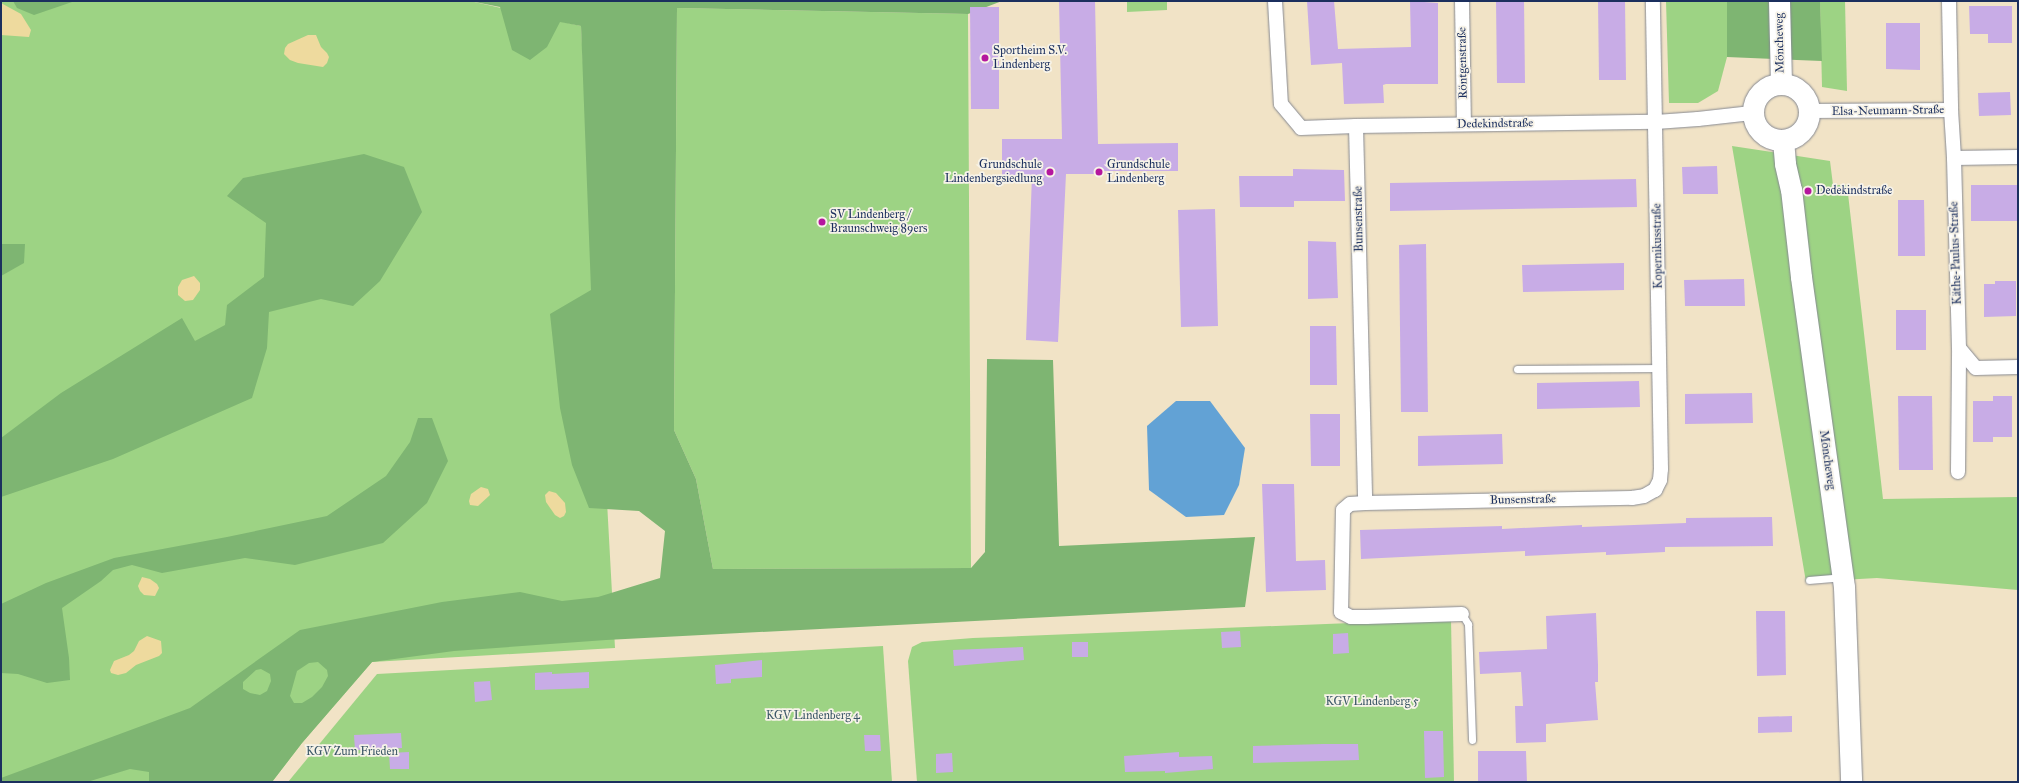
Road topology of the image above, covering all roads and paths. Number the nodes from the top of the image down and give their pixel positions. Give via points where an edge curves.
1 (1275, 1) edge
2 (1462, 1) edge
3 (1653, 1) edge
4 (1779, 1) edge
5 (1949, 1) edge
6 (1781, 84) junction
7 (1950, 110) junction
8 (1809, 111) junction
9 (1752, 113) junction
10 (1656, 122) junction
11 (1464, 124) junction
12 (1356, 126) junction
13 (1783, 140) junction
14 (2018, 157) edge
15 (1954, 158) junction
16 (1959, 348) junction
17 (1660, 368) junction
18 (2018, 368) edge
19 (1517, 369) dead end
20 (1958, 472) dead end
21 (1655, 490) joint
22 (1365, 503) junction
23 (1843, 576) junction
24 (1809, 580) dead end
25 (1462, 614) joint
26 (1472, 740) dead end
27 (1851, 782) edge

1 - 12 street via 1281,104 1301,128
2 - 11 street, Röntgenstraße
3 - 10 street, Kopernikusstraße
4 - 6 main road, Möncheweg
5 - 7 street
6 - 8 main road, Möncheweg via 1791,86 1800,92
6 - 9 main road, Möncheweg via 1770,86 1760,93 1754,102
7 - 8 street, Elsa-Neumann-Straße
7 - 15 street, Elsa-Neumann-Straße
8 - 13 main road via 1802,131 1793,138
9 - 10 street, Dedekindstraße
9 - 13 main road via 1759,130 1774,140
10 - 11 street, Dedekindstraße
10 - 17 street, Kopernikusstraße
11 - 12 street, Dedekindstraße
12 - 22 street, Bunsenstraße
13 - 23 main road, Möncheweg
14 - 15 street
15 - 16 street, Käthe-Paulus-Straße
16 - 18 street via 1976,368
16 - 20 street, Käthe-Paulus-Straße
17 - 19 lane
17 - 21 street, Kopernikusstraße via 1662,470
21 - 22 street, Bunsenstraße via 1644,496 1632,498
22 - 25 street, Bunsenstraße via 1350,504 1344,510 1341,612 1351,617
23 - 24 lane
23 - 27 main road, Möncheweg
25 - 26 lane via 1468,624

